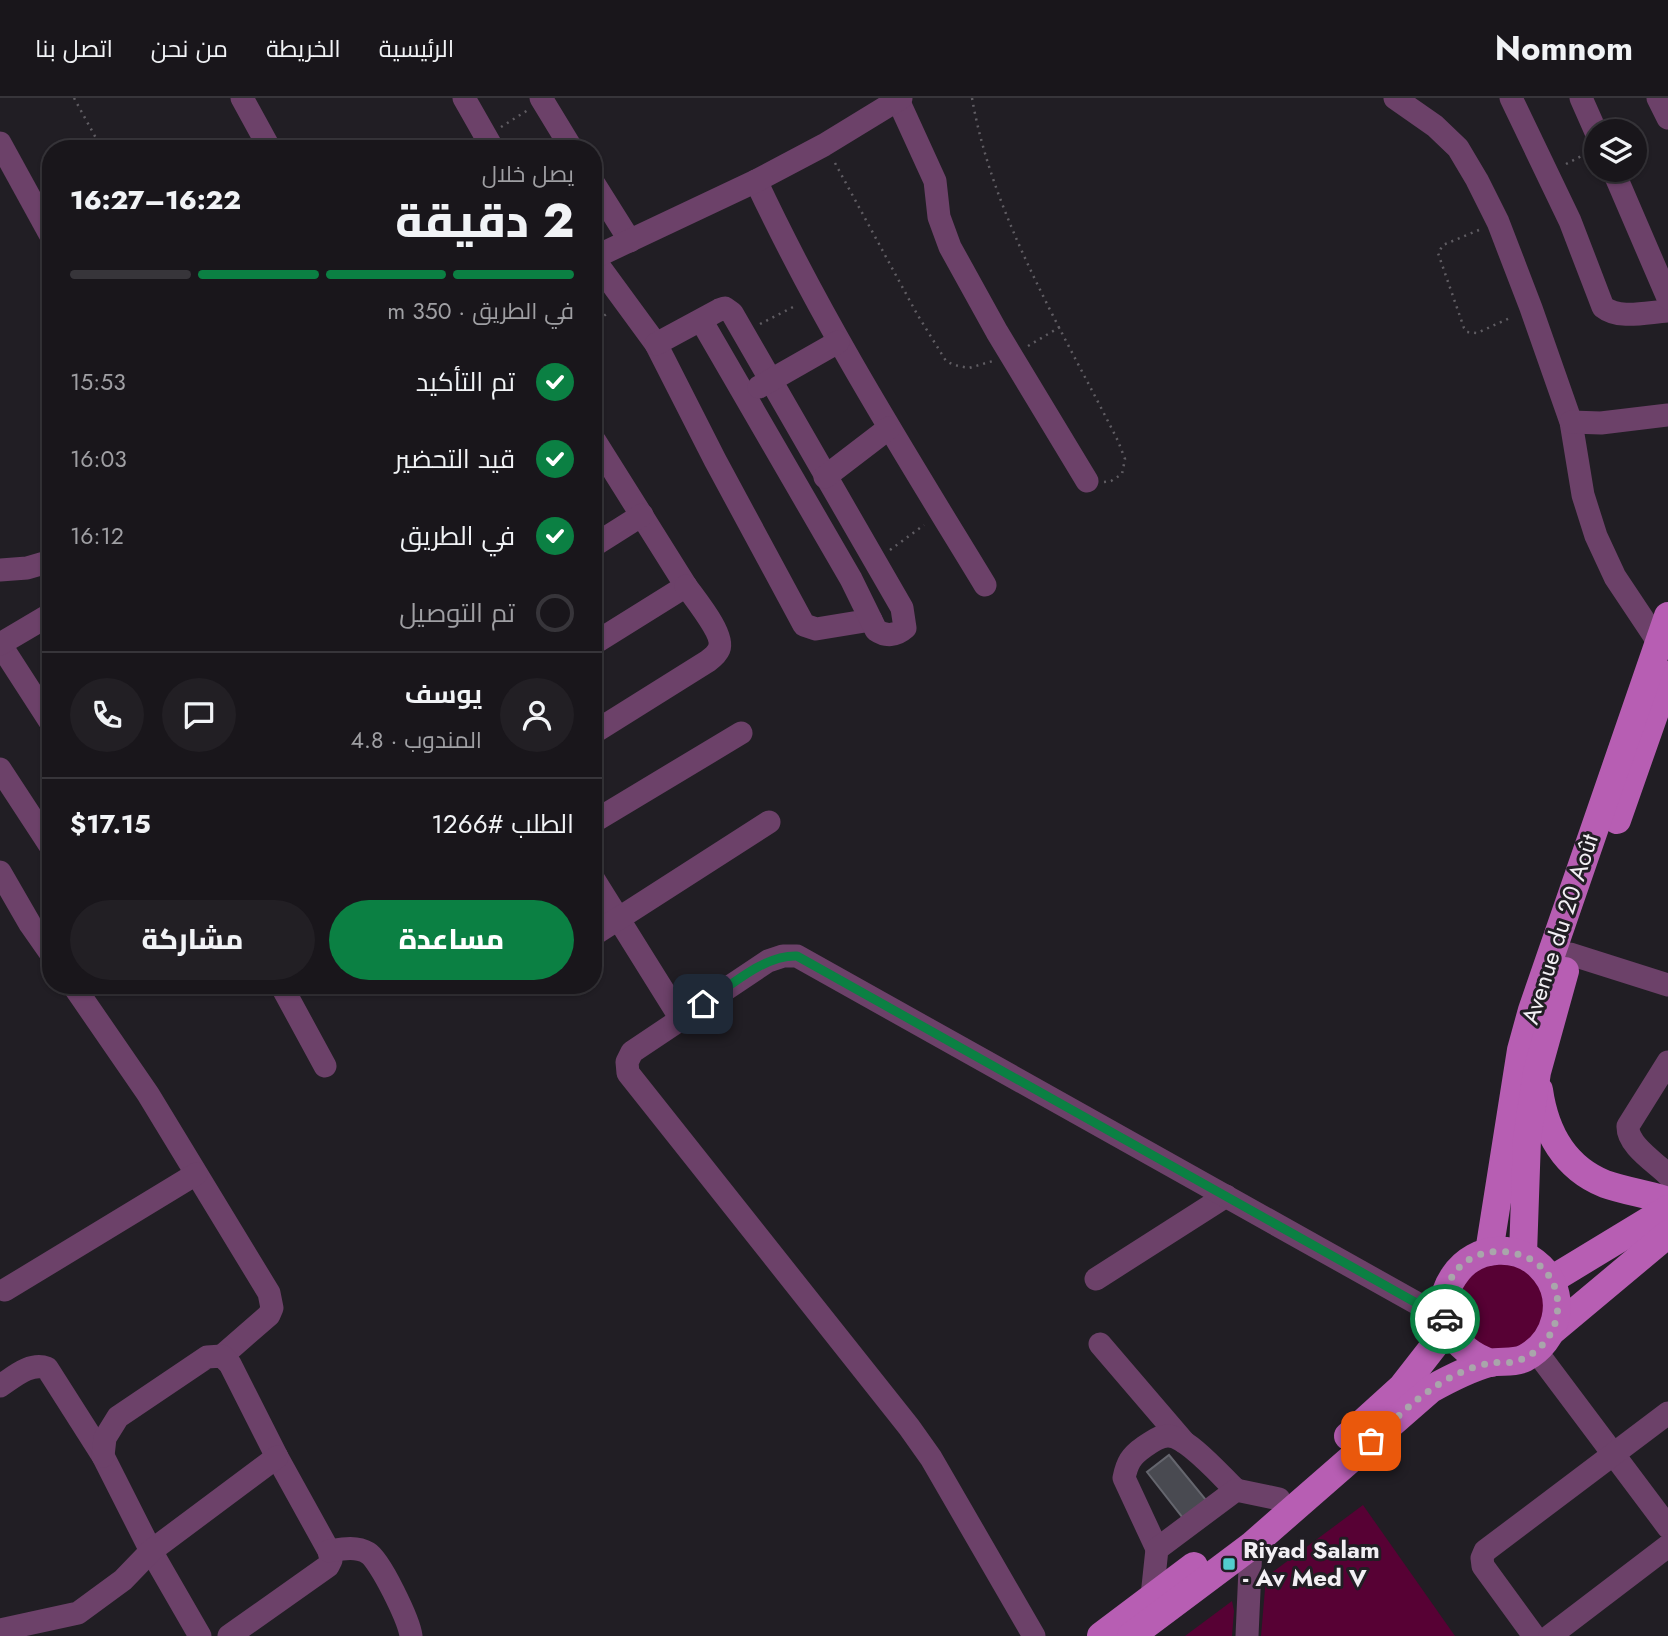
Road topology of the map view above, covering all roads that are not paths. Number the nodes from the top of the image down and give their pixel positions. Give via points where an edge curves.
1 (242, 98) edge
2 (464, 98) edge
3 (1395, 98) edge
4 (1511, 98) edge
5 (1581, 98) edge
6 (1658, 98) edge
7 (542, 99) edge
8 (900, 99) edge
9 (1668, 118) edge
10 (1590, 119) edge
11 (265, 140) edge
12 (488, 140) edge
13 (567, 140) edge
14 (0, 143) edge
15 (756, 181) junction
16 (1618, 182) edge
17 (602, 196) edge
18 (42, 220) edge
19 (630, 241) junction
20 (602, 254) edge
21 (602, 270) edge
22 (1668, 298) edge
23 (1668, 311) edge
24 (701, 320) junction
25 (838, 342) junction
26 (656, 344) junction
27 (770, 381) junction
28 (744, 396) junction
29 (1668, 415) edge
30 (1571, 422) junction
31 (889, 428) junction
32 (602, 452) edge
33 (825, 477) junction
34 (1087, 481) road end
35 (642, 515) junction
36 (602, 540) edge
37 (42, 564) edge
38 (0, 570) edge
39 (985, 584) dead end
40 (687, 586) junction
41 (1668, 616) edge
42 (42, 619) edge
43 (872, 620) junction
44 (602, 638) edge
45 (1659, 643) junction
46 (0, 644) edge
47 (1666, 690) edge
48 (42, 709) edge
49 (602, 727) edge
50 (741, 733) dead end
51 (0, 769) edge
52 (602, 817) edge
53 (769, 821) dead end
54 (42, 833) edge
55 (0, 872) edge
56 (602, 893) edge
57 (617, 919) junction
58 (602, 929) edge
59 (42, 941) edge
60 (1570, 954) junction
61 (1668, 985) edge
62 (79, 994) edge
63 (286, 994) edge
64 (681, 1019) junction
65 (1668, 1062) edge
66 (325, 1066) dead end
67 (1537, 1072) junction
68 (196, 1174) junction
69 (1668, 1175) edge
70 (1226, 1196) junction
71 (1668, 1201) edge
72 (1668, 1209) edge
73 (1668, 1234) edge
74 (1489, 1252) junction
75 (1523, 1254) junction
76 (1096, 1279) dead end
77 (1551, 1280) junction
78 (5, 1290) dead end
79 (1447, 1324) junction
80 (1544, 1341) junction
81 (1100, 1344) dead end
82 (222, 1356) junction
83 (1492, 1363) junction
84 (0, 1386) edge
85 (1668, 1413) edge
86 (1184, 1441) junction
87 (1614, 1455) junction
88 (103, 1456) junction
89 (277, 1457) junction
90 (1236, 1490) junction
91 (1279, 1499) junction
92 (1668, 1527) edge
93 (1251, 1546) junction
94 (1668, 1546) edge
95 (1157, 1549) junction
96 (329, 1550) junction
97 (151, 1551) junction
98 (1152, 1596) junction
99 (0, 1630) edge
100 (201, 1636) edge
101 (229, 1636) edge
102 (411, 1636) edge
103 (1034, 1636) edge
104 (1101, 1636) edge
105 (1131, 1636) edge
106 (1247, 1636) edge
107 (1534, 1636) edge
108 (1550, 1636) edge

1 - 11 street
2 - 12 street
3 - 30 street via 1458,148 1477,180 1498,222
4 - 23 street via 1570,221 1603,307 1620,314
5 - 10 street
6 - 9 street
7 - 13 street
8 - 15 street
8 - 34 street via 935,181 942,228
14 - 18 street
15 - 19 street
15 - 25 street
16 - 22 street
17 - 19 street
19 - 20 street
21 - 26 street
24 - 26 street
24 - 27 street via 729,309
24 - 28 street
25 - 27 street
25 - 31 street
26 - 43 street via 804,625 816,629
27 - 28 street
27 - 33 street
28 - 43 street
29 - 30 street
30 - 45 street via 1583,495 1596,536 1615,577
31 - 33 street
31 - 39 street
32 - 35 street
33 - 43 street via 902,608 905,628 896,635 883,635
35 - 36 street
35 - 40 street
37 - 38 street
40 - 44 street
40 - 49 street via 714,627 719,652
41 - 45 main road, Avenue du 20 Août
42 - 46 street
45 - 74 main road, Avenue du 20 Août via 1528,1023
46 - 48 street
47 - 60 main road, Avenue du 20 Août
50 - 52 street
51 - 54 street
53 - 57 street
55 - 59 street
56 - 57 street
57 - 58 street
57 - 64 street
60 - 61 street
60 - 67 main road, Avenue du 20 Août
62 - 68 street
63 - 66 street
64 - 70 street via 768,961 797,956
64 - 103 street via 632,1052 628,1073 909,1427
65 - 69 street via 1628,1131 1632,1141
67 - 71 main road via 1541,1106 1567,1159 1606,1184
67 - 75 main road, Avenue du 20 Août via 1527,1139
68 - 78 street
68 - 82 street via 271,1300 269,1315
70 - 76 street
70 - 79 street
72 - 77 main road
73 - 80 main road
74 - 75 main road
74 - 79 main road via 1468,1261 1453,1277 1445,1297
75 - 77 main road
77 - 80 main road via 1557,1315
79 - 83 main road via 1466,1351
79 - 91 main road via 1402,1387
80 - 83 main road via 1523,1359
80 - 87 street
81 - 86 street
82 - 88 street via 208,1357 118,1416 104,1437
82 - 89 street
83 - 93 main road via 1431,1389
84 - 88 street via 27,1369 47,1368
85 - 87 street
86 - 90 street
86 - 95 street via 1156,1438 1126,1465 1124,1478
87 - 92 street
87 - 107 street via 1485,1550 1483,1566
88 - 97 street
89 - 96 street
89 - 97 street
90 - 91 street
90 - 95 street
91 - 98 main road
93 - 105 main road
93 - 106 street
94 - 108 street
95 - 98 street
96 - 101 street via 330,1564
96 - 102 street via 357,1549 371,1554 406,1615
97 - 99 street via 123,1580 78,1613
97 - 100 street
98 - 104 main road

